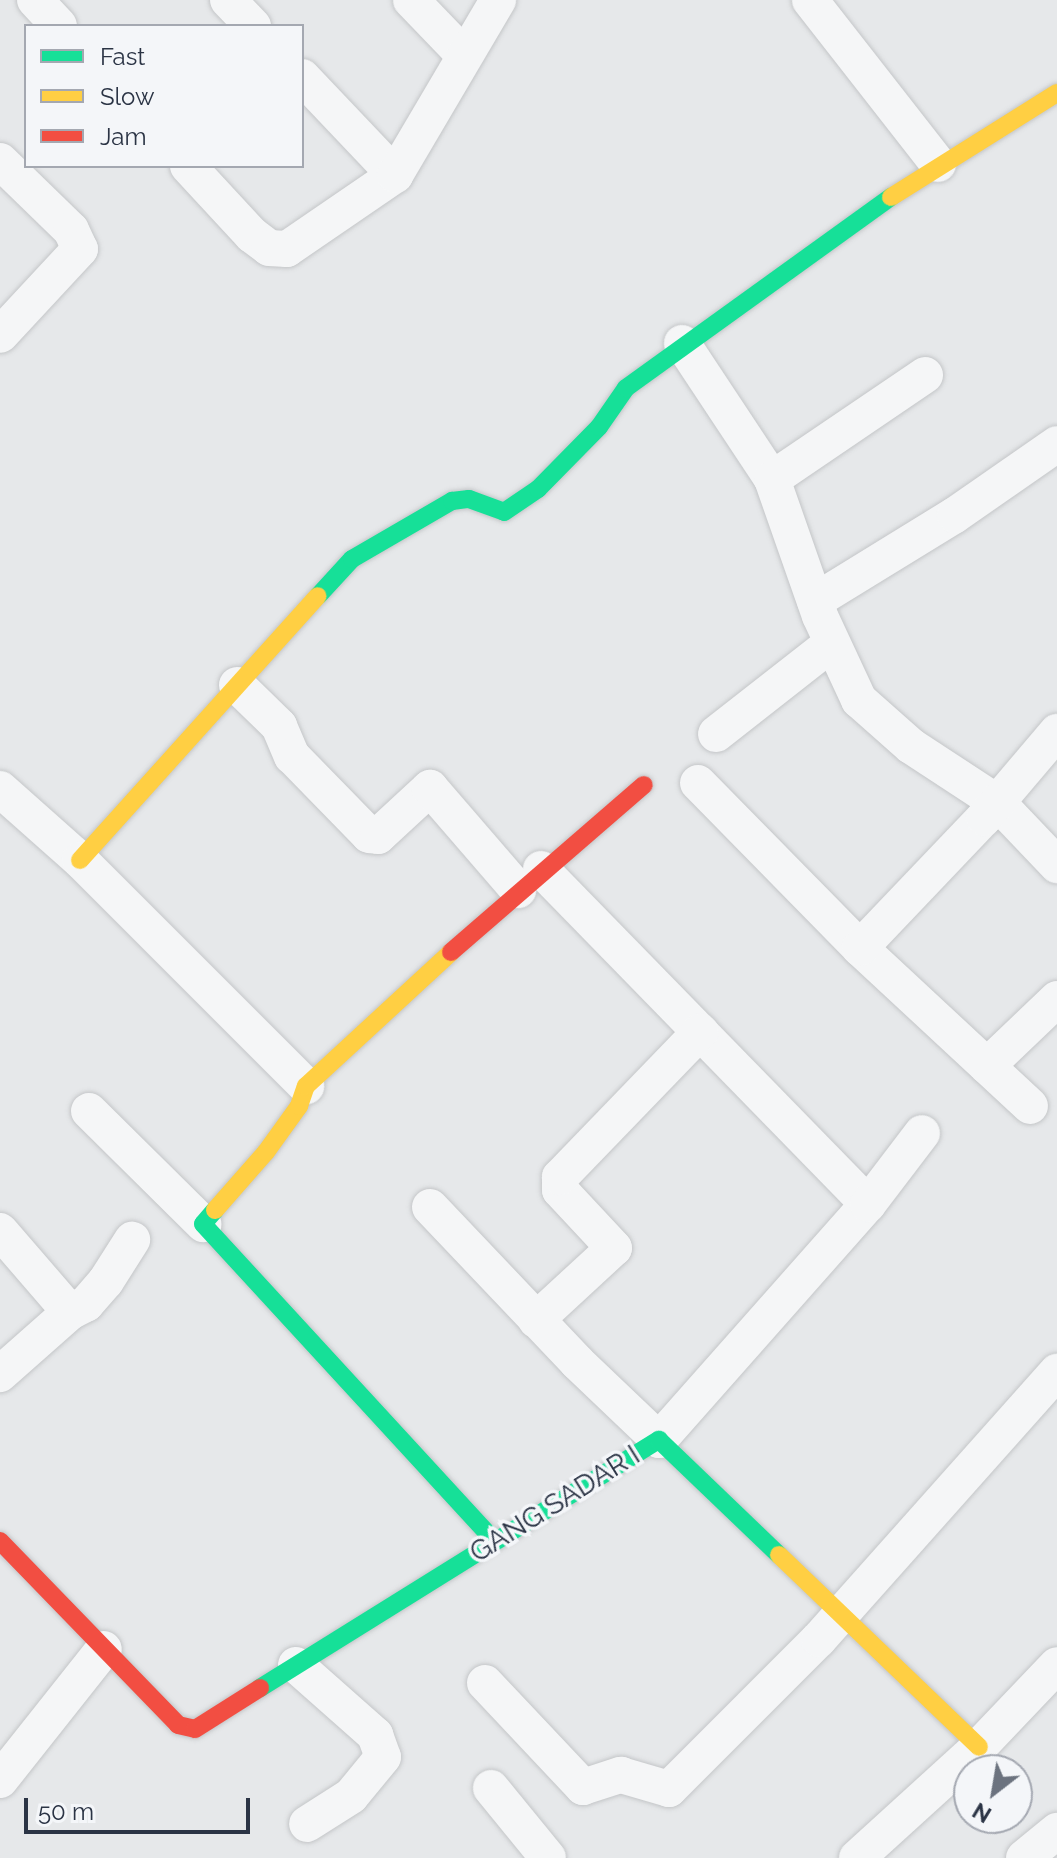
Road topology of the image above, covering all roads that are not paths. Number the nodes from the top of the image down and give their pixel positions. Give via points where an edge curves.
1 (35, 0) edge
2 (228, 0) edge
3 (411, 0) edge
4 (498, 0) edge
5 (810, 0) edge
6 (57, 24) edge
7 (251, 24) edge
8 (464, 55) junction
9 (304, 79) edge
10 (1057, 93) edge
11 (0, 161) edge
12 (938, 164) junction
13 (190, 168) edge
14 (395, 175) junction
15 (0, 335) edge
16 (682, 343) junction
17 (925, 375) dead end
18 (1057, 444) edge
19 (772, 479) junction
20 (815, 601) junction
21 (832, 643) junction
22 (237, 685) junction
23 (1057, 732) edge
24 (716, 734) dead end
25 (698, 783) dead end
26 (644, 785) dead end
27 (0, 789) edge
28 (998, 803) junction
29 (80, 860) junction
30 (1057, 865) edge
31 (529, 879) junction
32 (860, 948) junction
33 (1057, 999) edge
34 (700, 1032) junction
35 (987, 1066) junction
36 (306, 1086) junction
37 (1030, 1106) dead end
38 (89, 1111) dead end
39 (922, 1133) dead end
40 (868, 1204) junction
41 (430, 1207) dead end
42 (203, 1224) junction
43 (0, 1231) edge
44 (132, 1240) dead end
45 (70, 1312) junction
46 (536, 1320) junction
47 (1057, 1372) edge
48 (0, 1374) edge
49 (659, 1440) junction
50 (0, 1541) edge
51 (494, 1541) junction
52 (841, 1614) junction
53 (104, 1649) junction
54 (296, 1665) junction
55 (1057, 1665) edge
56 (485, 1683) dead end
57 (979, 1747) junction
58 (0, 1780) edge
59 (491, 1788) dead end
60 (307, 1824) dead end
61 (1057, 1831) edge
62 (556, 1858) edge
63 (857, 1858) edge
64 (1024, 1858) edge

1 - 6 street
2 - 7 street
3 - 8 street
4 - 8 street
5 - 12 street
8 - 14 street
9 - 14 street
10 - 12 street
11 - 15 street via 71,230 80,249
12 - 16 street
13 - 14 street via 269,248 287,249
16 - 19 street
16 - 22 street via 626,388 599,427 538,489 504,512 469,499 452,501 352,559
17 - 19 street
18 - 20 street via 955,515
19 - 20 street
20 - 21 street
21 - 24 street
21 - 28 street via 859,700 911,746
22 - 29 street
22 - 31 street via 279,726 292,756 369,835 378,836 430,788
23 - 28 street via 1019,771
25 - 32 street
26 - 31 street
27 - 29 street
28 - 30 street
28 - 32 street
29 - 36 street
31 - 34 street
31 - 36 street
32 - 35 street
33 - 35 street
34 - 40 street
34 - 46 street via 560,1177 560,1190 614,1248
35 - 37 street
36 - 42 street via 299,1106 266,1152
38 - 42 street
39 - 40 street
40 - 49 street
41 - 46 street
42 - 51 street
43 - 45 street
44 - 45 street via 106,1281 86,1304
45 - 48 street
46 - 49 street
47 - 52 street
49 - 51 street, GANG SADAR I
49 - 52 street, GANG SADAR I
50 - 53 street, GANG SADAR I
51 - 54 street, GANG SADAR I
52 - 56 street via 669,1789 621,1775 583,1787
52 - 57 street, GANG SADAR I
53 - 54 street, GANG SADAR I via 178,1725 195,1729
53 - 58 street
54 - 60 street via 375,1735 383,1757 351,1796
55 - 57 street
57 - 63 street
59 - 62 street
61 - 64 street

